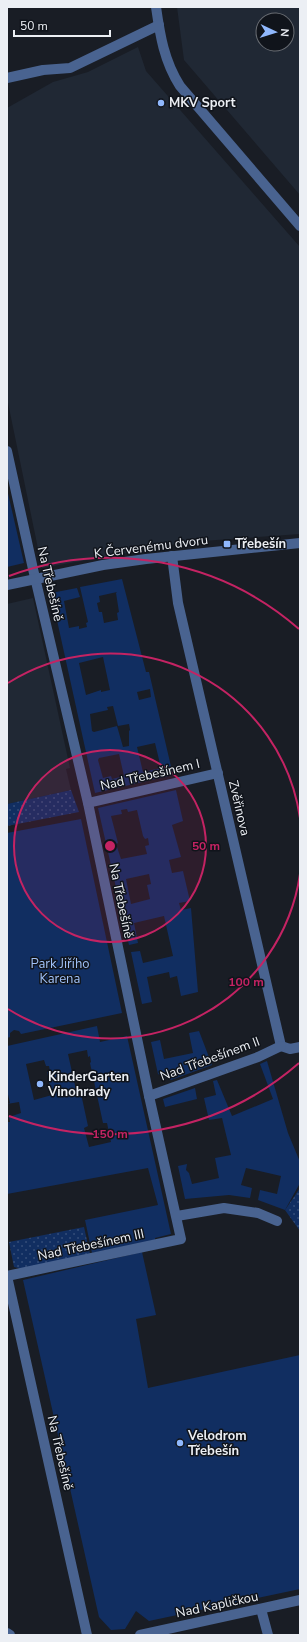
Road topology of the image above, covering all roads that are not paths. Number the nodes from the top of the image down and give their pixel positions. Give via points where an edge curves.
1 (156, 7) edge
2 (159, 25) junction
3 (7, 78) edge
4 (300, 226) edge
5 (7, 451) edge
6 (300, 543) edge
7 (172, 556) junction
8 (35, 579) junction
9 (7, 585) edge
10 (218, 773) junction
11 (88, 803) junction
12 (281, 1046) junction
13 (300, 1047) edge
14 (149, 1096) junction
15 (177, 1216) junction
16 (277, 1221) dead end
17 (181, 1239) joint
18 (7, 1276) edge
19 (300, 1600) edge
20 (261, 1609) junction
21 (7, 1633) edge
22 (10, 1635) edge
23 (87, 1635) edge
24 (140, 1635) edge
25 (268, 1635) edge

1 - 2 street
2 - 3 street via 70,68 43,70
2 - 4 street via 166,59 184,93
5 - 8 street, Na Třebešíně
6 - 7 street, K Červenému dvoru
7 - 8 street, K Červenému dvoru
7 - 10 street, Zvěřinova via 178,603
8 - 9 street, K Červenému dvoru
8 - 11 street, Na Třebešíně
10 - 11 street, Nad Třebešínem I
10 - 12 street, Zvěřinova
11 - 14 street, Na Třebešíně
12 - 13 street via 290,1049
12 - 14 street, Nad Třebešínem II via 258,1057
14 - 15 street, Na Třebešíně
15 - 16 street via 224,1208 258,1213
15 - 17 street, Na Třebešíně
17 - 18 street, Nad Třebešínem III
18 - 23 street, Na Třebešíně
19 - 20 street, Nad Kapličkou
20 - 24 street, Nad Kapličkou
20 - 25 street
21 - 22 street

